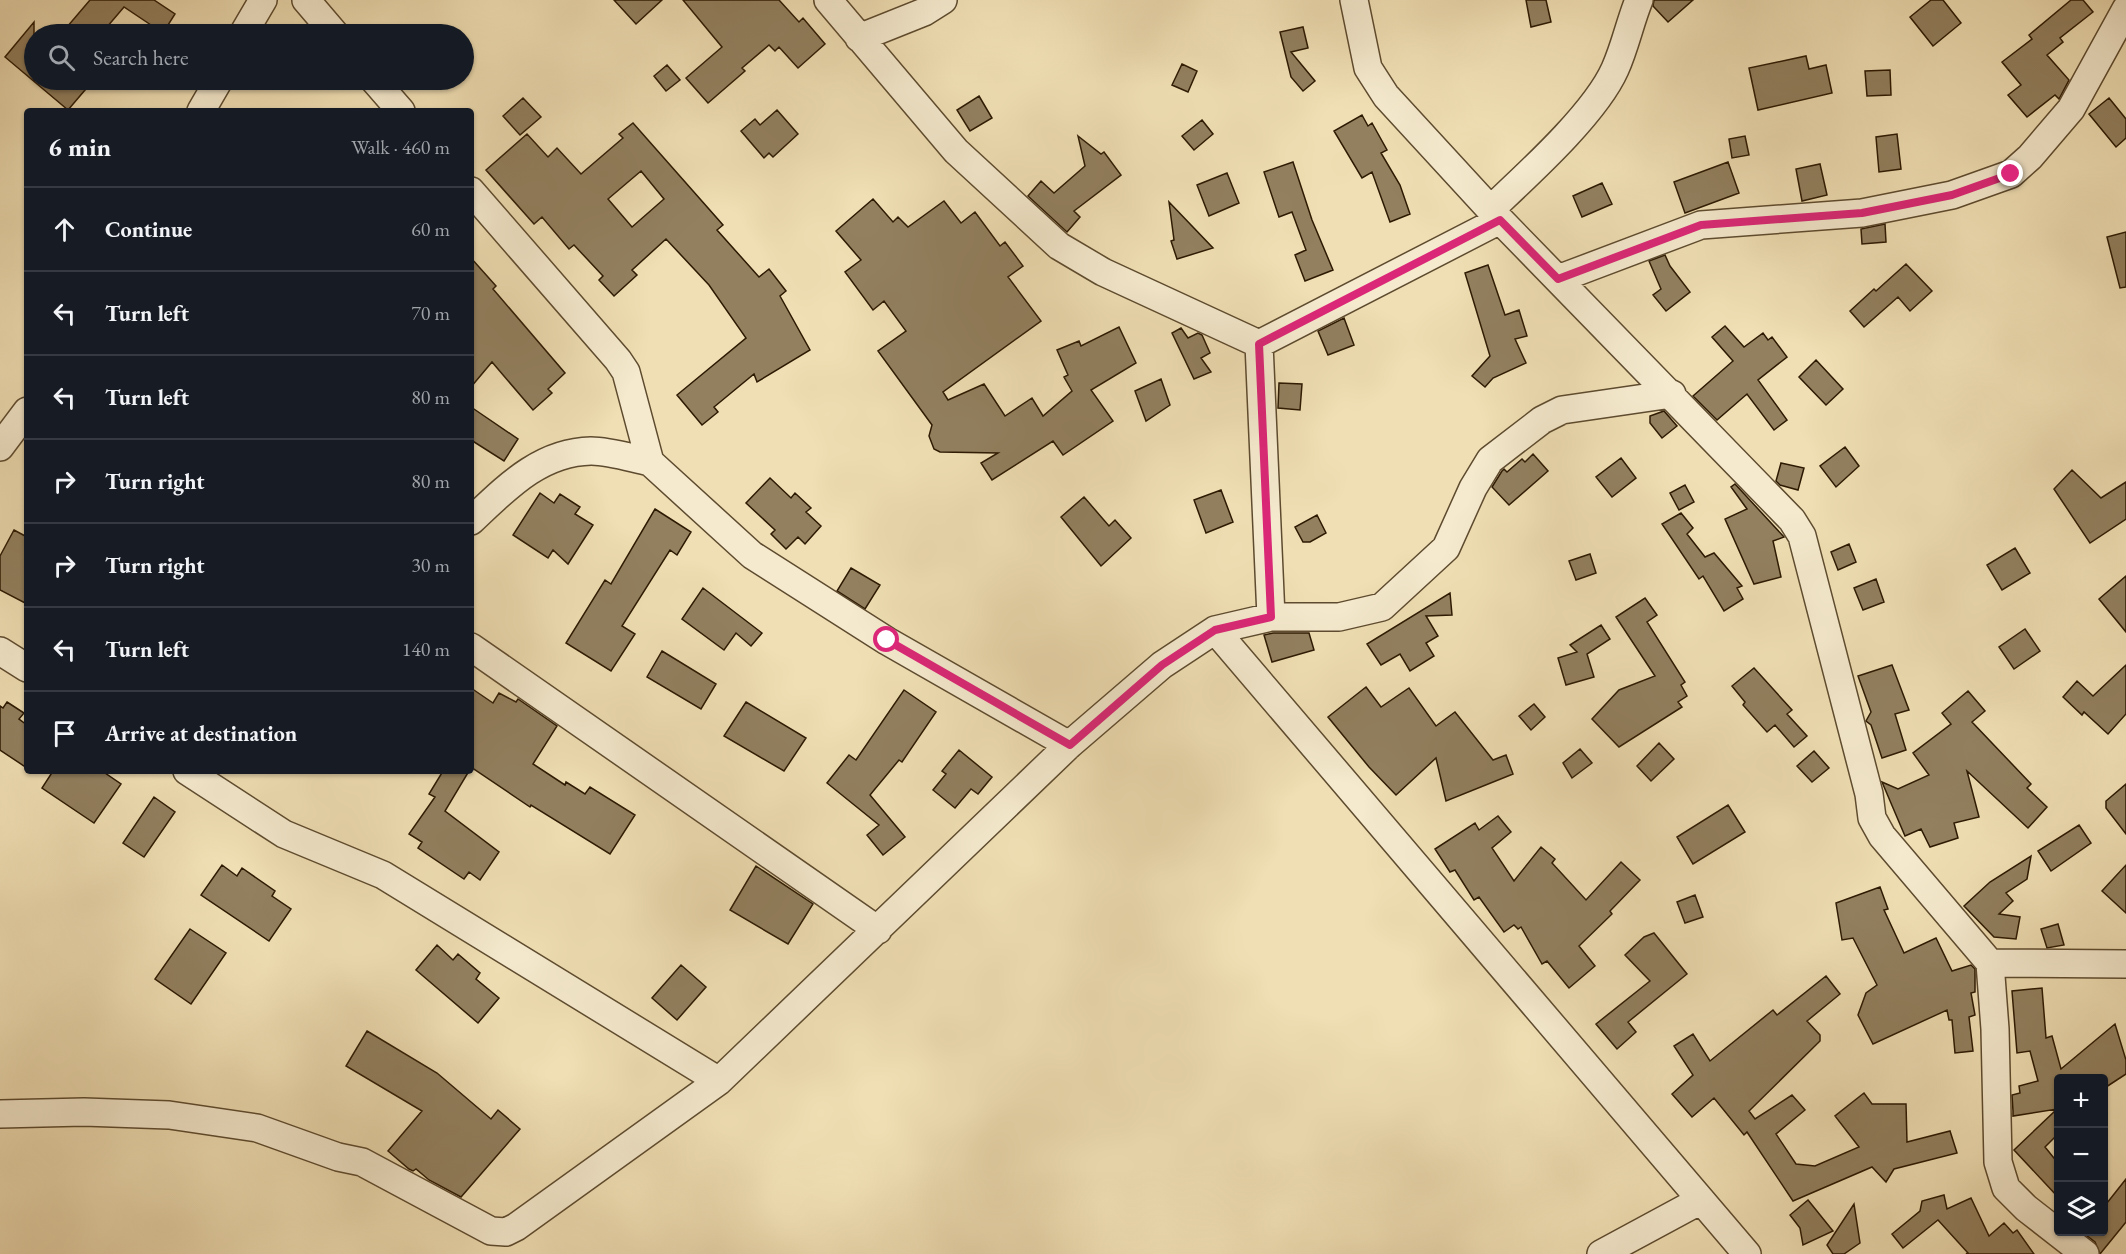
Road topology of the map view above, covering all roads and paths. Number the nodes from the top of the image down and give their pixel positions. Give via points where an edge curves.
1 (262, 0) edge
2 (306, 0) edge
3 (828, 0) edge
4 (943, 0) edge
5 (1354, 0) edge
6 (1639, 0) edge
7 (2126, 9) edge
8 (249, 24) edge
9 (327, 24) edge
10 (859, 38) junction
11 (213, 90) edge
12 (383, 90) edge
13 (203, 108) edge
14 (399, 108) edge
15 (474, 194) edge
16 (1496, 215) junction
17 (1558, 279) junction
18 (1259, 344) junction
19 (1672, 394) junction
20 (24, 415) edge
21 (0, 447) edge
22 (650, 462) junction
23 (474, 518) edge
24 (1271, 617) junction
25 (1215, 630) junction
26 (474, 649) edge
27 (0, 651) edge
28 (24, 666) edge
29 (1070, 745) junction
30 (192, 774) edge
31 (878, 930) junction
32 (1990, 963) junction
33 (2126, 964) edge
34 (719, 1081) junction
35 (0, 1114) edge
36 (1701, 1200) junction
37 (1601, 1254) edge
38 (1747, 1254) edge
39 (2085, 1254) edge

1 - 8 street
2 - 9 street
3 - 10 street
4 - 10 street via 924,12
5 - 16 street via 1368,68 1386,96
6 - 16 street via 1615,71 1595,100
7 - 17 street via 2071,109 2011,174 1952,195 1862,213 1701,225
10 - 18 street via 956,151 1059,246 1103,272
11 - 13 street
12 - 14 street
15 - 22 street via 626,372
16 - 17 street
16 - 18 street
17 - 19 street
18 - 24 street
19 - 24 street via 1562,410 1542,420 1490,460 1446,548 1382,607 1339,617
19 - 32 street via 1792,520 1802,536 1872,818 1882,836
20 - 21 street
22 - 23 street via 592,451 554,456 513,480
22 - 29 street via 752,555 887,640
24 - 25 street
25 - 29 street via 1162,665
25 - 36 street
26 - 31 street
27 - 28 street
29 - 31 street
30 - 34 street via 284,834 383,875
31 - 34 street
32 - 33 street
32 - 39 street via 1998,1162 2006,1188
34 - 35 street via 506,1232 491,1231 362,1162 257,1128 168,1114
36 - 37 street
36 - 38 street

